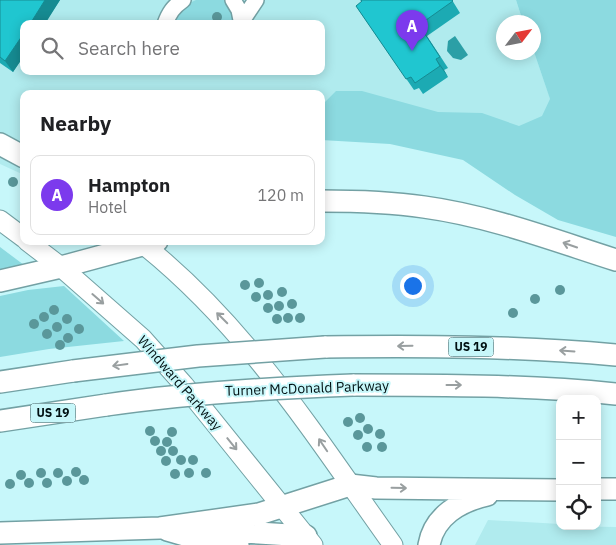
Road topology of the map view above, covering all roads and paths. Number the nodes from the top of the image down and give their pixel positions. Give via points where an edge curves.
1 (182, 0) edge
2 (233, 0) edge
3 (256, 0) edge
4 (166, 20) edge
5 (240, 20) edge
6 (241, 20) edge
7 (0, 145) edge
8 (20, 155) edge
9 (20, 159) edge
10 (325, 201) edge
11 (0, 220) edge
12 (20, 235) edge
13 (32, 245) edge
14 (139, 245) edge
15 (148, 245) edge
16 (616, 260) edge
17 (61, 268) junction
18 (0, 280) edge
19 (616, 355) edge
20 (0, 382) edge
21 (616, 394) edge
22 (0, 421) edge
23 (350, 485) junction
24 (601, 489) edge
25 (616, 489) edge
26 (516, 490) junction
27 (556, 490) edge
28 (282, 508) junction
29 (208, 521) junction
30 (160, 528) junction
31 (0, 533) edge
32 (309, 540) edge
33 (238, 545) edge
34 (393, 545) edge
35 (429, 545) edge

1 - 4 street via 168,13
2 - 5 street
3 - 6 street
7 - 8 highway
7 - 9 main road
16 -> 10 highway via 552,238 461,214 389,203
11 - 12 main road
13 - 17 main road, Windward Parkway
14 - 17 highway
23 -> 15 main road via 310,426 227,322
17 - 18 highway
17 -> 28 main road, Windward Parkway via 143,339
19 -> 20 highway, US 19, bridge via 433,346 326,347 198,356
22 -> 21 highway, Turner McDonald Parkway / US 19, bridge via 167,396 353,385 464,385
23 -> 26 highway
23 - 28 highway
23 - 34 main road
24 - 25 highway
26 - 27 highway
26 - 35 highway via 472,498 452,509 436,525
28 - 29 highway
28 - 32 main road, Windward Parkway
29 - 30 highway
29 - 32 highway via 243,532
30 - 31 highway
30 - 33 highway via 206,541

